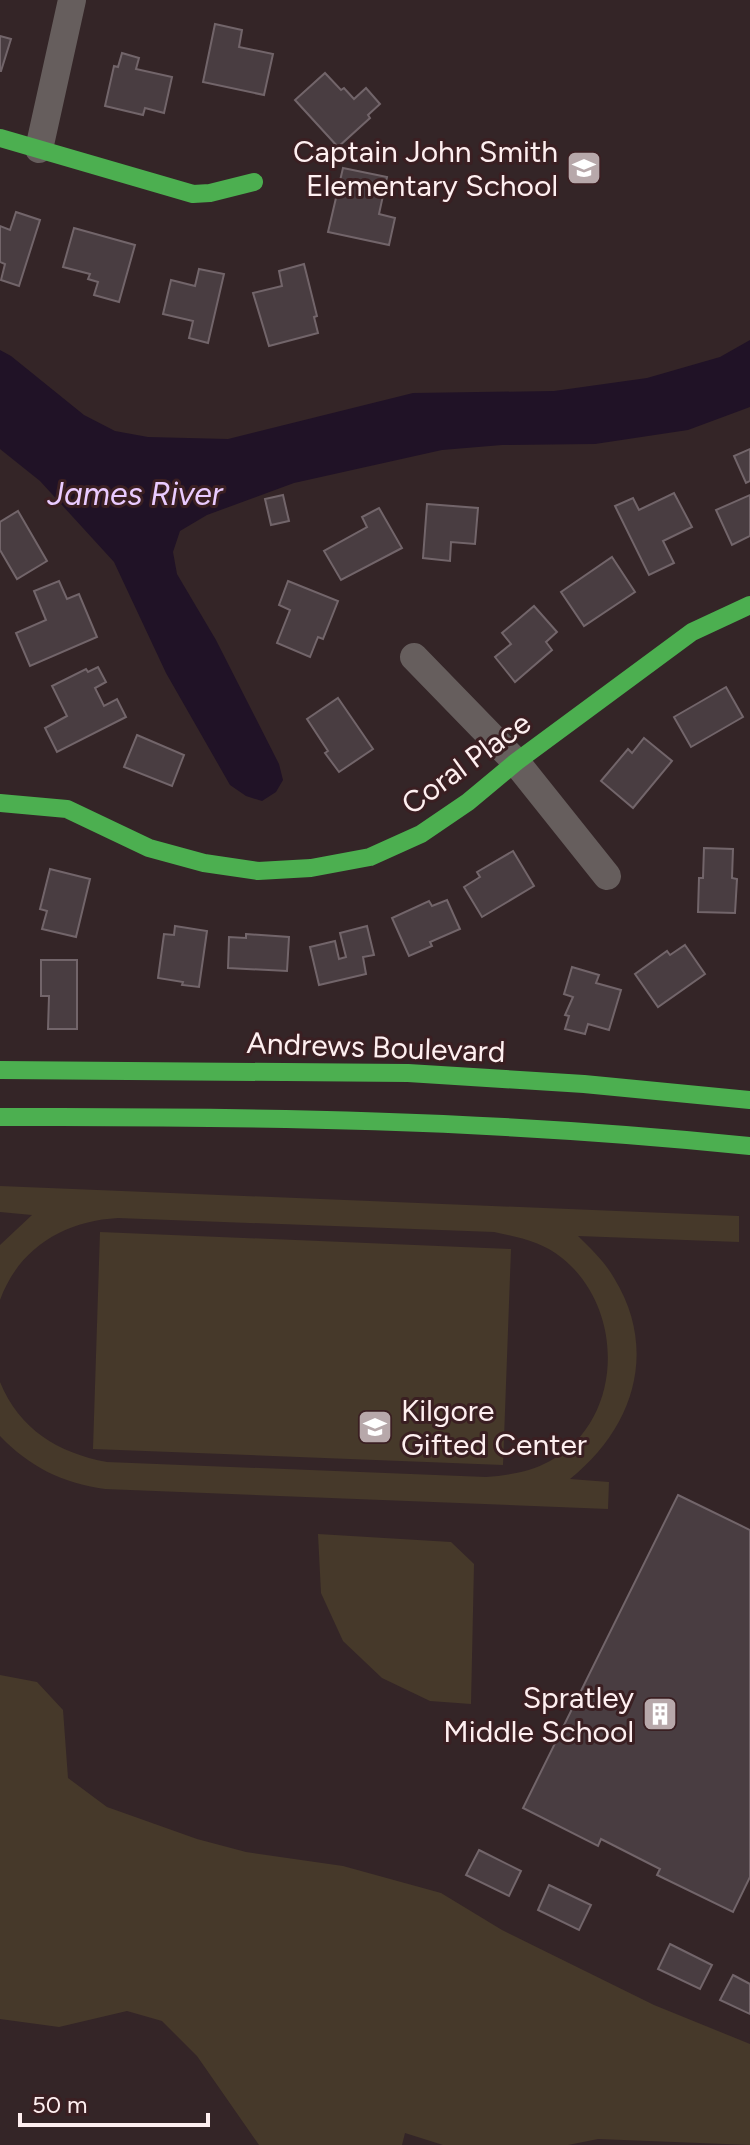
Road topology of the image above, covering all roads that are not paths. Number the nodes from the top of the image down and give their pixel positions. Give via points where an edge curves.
1 (72, 0) edge
2 (0, 138) edge
3 (39, 149) junction
4 (254, 182) dead end
5 (750, 605) edge
6 (414, 657) dead end
7 (516, 762) junction
8 (0, 803) edge
9 (607, 876) dead end
10 (0, 1070) edge
11 (750, 1100) edge
12 (0, 1117) edge
13 (750, 1146) edge

1 - 3 street
2 - 3 street
3 - 4 street via 193,194
5 - 7 street, Coral Place via 692,632
6 - 7 street
7 - 8 street, Coral Place via 421,834 370,857 311,868 258,871 204,863 149,848 67,809
7 - 9 street
10 - 11 street, Andrews Boulevard via 408,1073
12 - 13 street via 369,1118 604,1131

